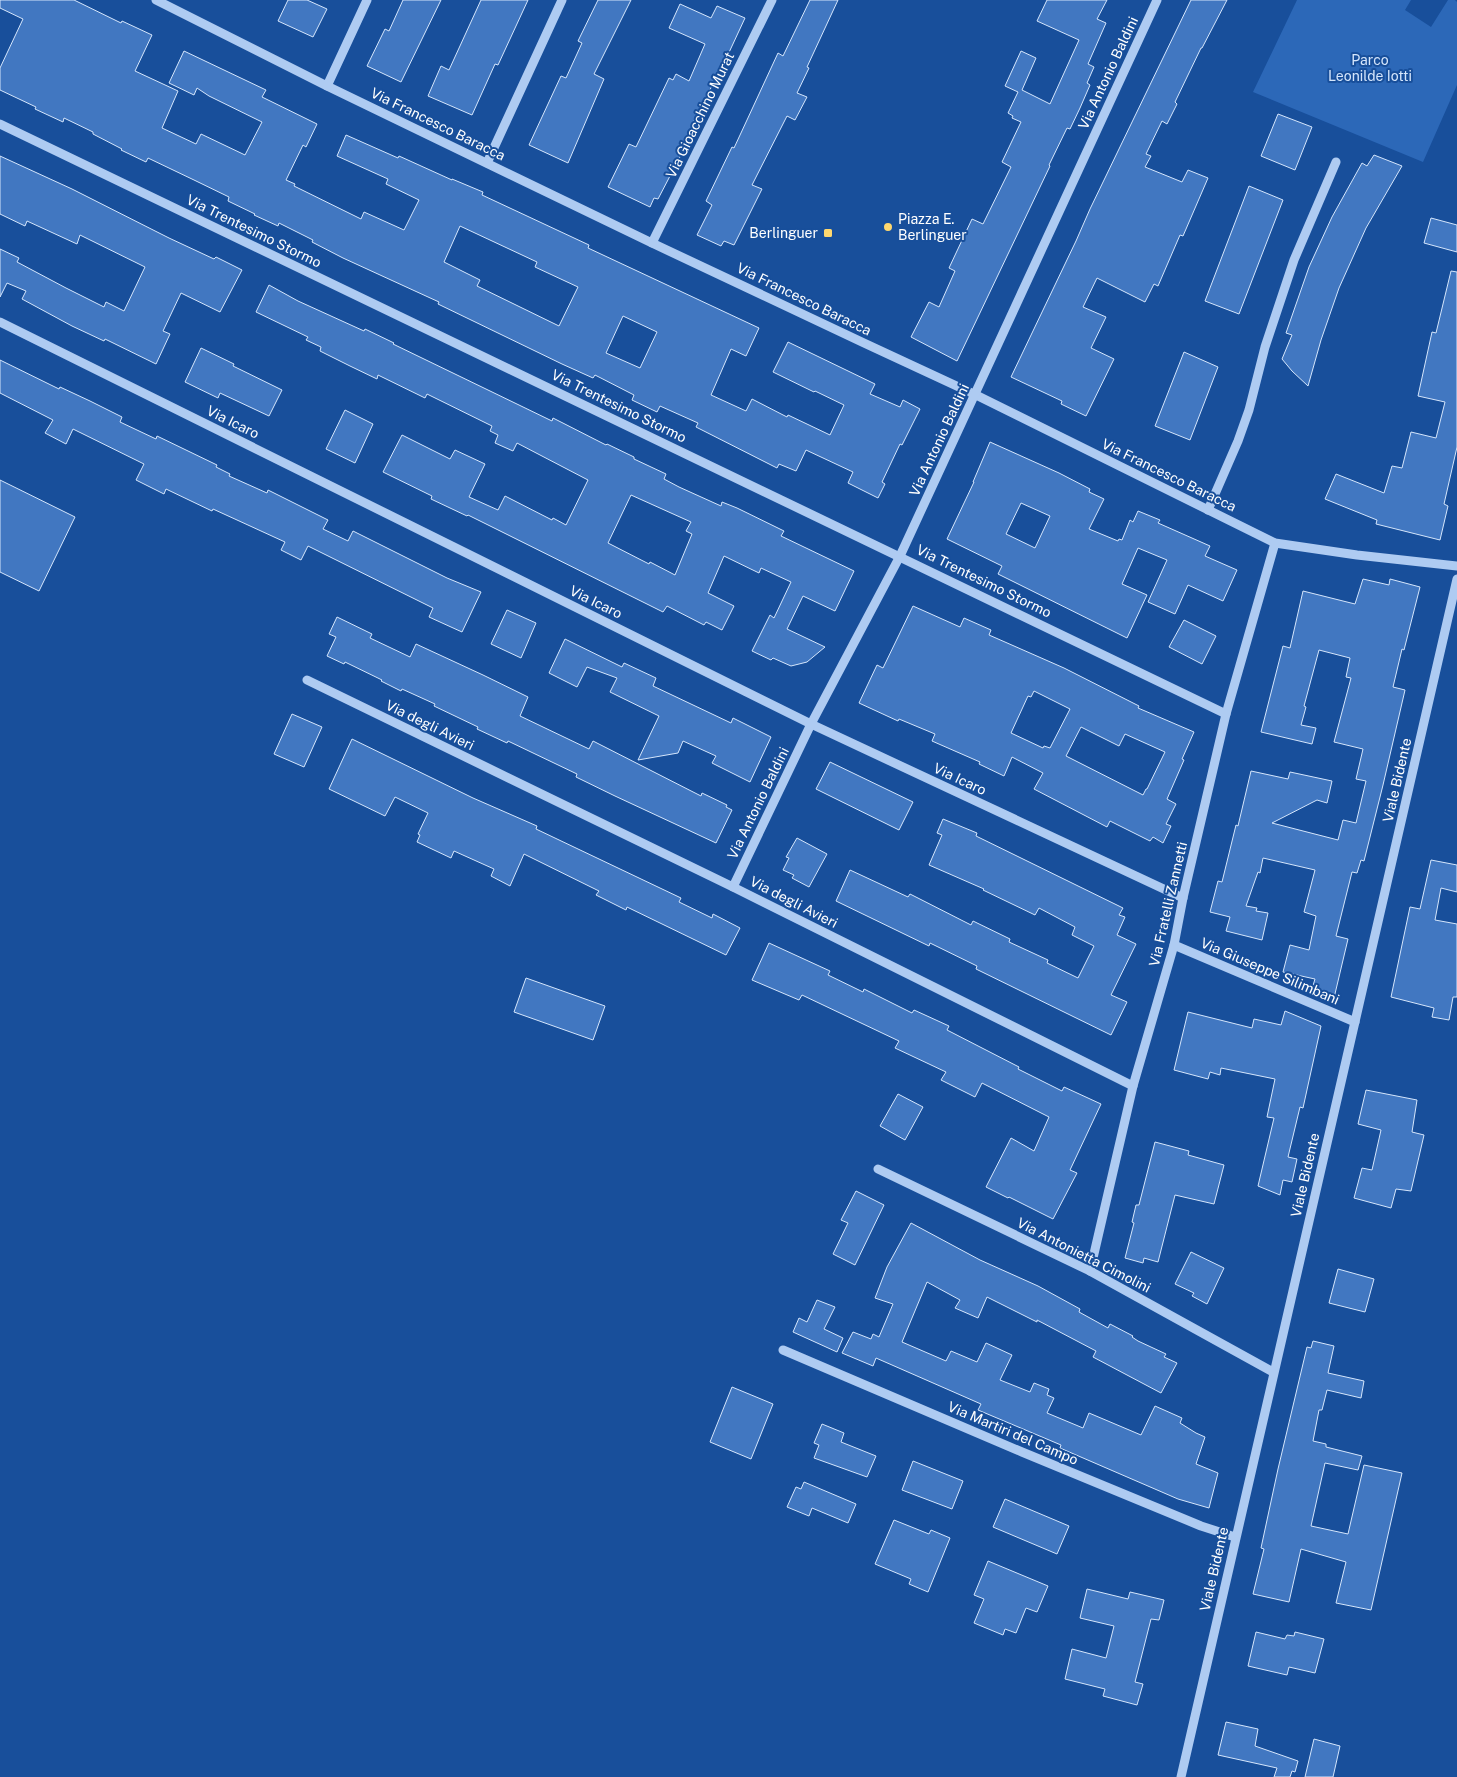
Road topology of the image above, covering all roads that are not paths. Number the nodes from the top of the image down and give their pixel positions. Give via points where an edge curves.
1 (367, 0) edge
2 (562, 0) edge
3 (772, 0) edge
4 (1157, 0) edge
5 (162, 1) edge
6 (327, 86) junction
7 (0, 124) edge
8 (1336, 162) dead end
9 (486, 163) junction
10 (652, 243) junction
11 (0, 322) edge
12 (976, 395) junction
13 (1208, 510) junction
14 (1275, 543) junction
15 (900, 556) junction
16 (1457, 566) edge
17 (1457, 579) edge
18 (306, 680) dead end
19 (1226, 714) junction
20 (811, 724) junction
21 (733, 887) junction
22 (1183, 898) junction
23 (1174, 945) junction
24 (1354, 1022) junction
25 (1133, 1086) junction
26 (878, 1169) dead end
27 (1090, 1271) junction
28 (783, 1350) dead end
29 (1273, 1372) junction
30 (1235, 1537) junction
31 (1181, 1777) edge

1 - 6 street
2 - 9 street
3 - 10 street, Via Gioacchino Murat
4 - 12 street, Via Antonio Baldini
5 - 6 street, Via Francesco Baracca
6 - 9 street, Via Francesco Baracca
7 - 15 street, Via Trentesimo Stormo
8 - 13 street via 1294,260 1265,347 1249,410
9 - 10 street, Via Francesco Baracca
10 - 12 street, Via Francesco Baracca
11 - 20 street, Via Icaro
12 - 13 street, Via Francesco Baracca
12 - 15 street, Via Antonio Baldini
13 - 14 street, Via Francesco Baracca
14 - 16 street, Via Francesco Baracca
14 - 19 street, Via Fratelli Zannetti
15 - 19 street, Via Trentesimo Stormo
15 - 20 street, Via Antonio Baldini
17 - 24 street, Viale Bidente
18 - 21 street, Via degli Avieri
19 - 22 street, Via Fratelli Zannetti
20 - 21 street, Via Antonio Baldini
20 - 22 street, Via Icaro
21 - 25 street, Via degli Avieri
22 - 23 street, Via Fratelli Zannetti
23 - 24 street, Via Giuseppe Silimbani
23 - 25 street, Via Fratelli Zannetti
24 - 29 street, Viale Bidente
25 - 27 street, Via Fratelli Zannetti
26 - 27 street, Via Antonietta Cimolini
27 - 29 street, Via Antonietta Cimolini
28 - 30 street, Via Martiri del Campo via 1200,1526
29 - 30 street, Viale Bidente
30 - 31 street, Viale Bidente

